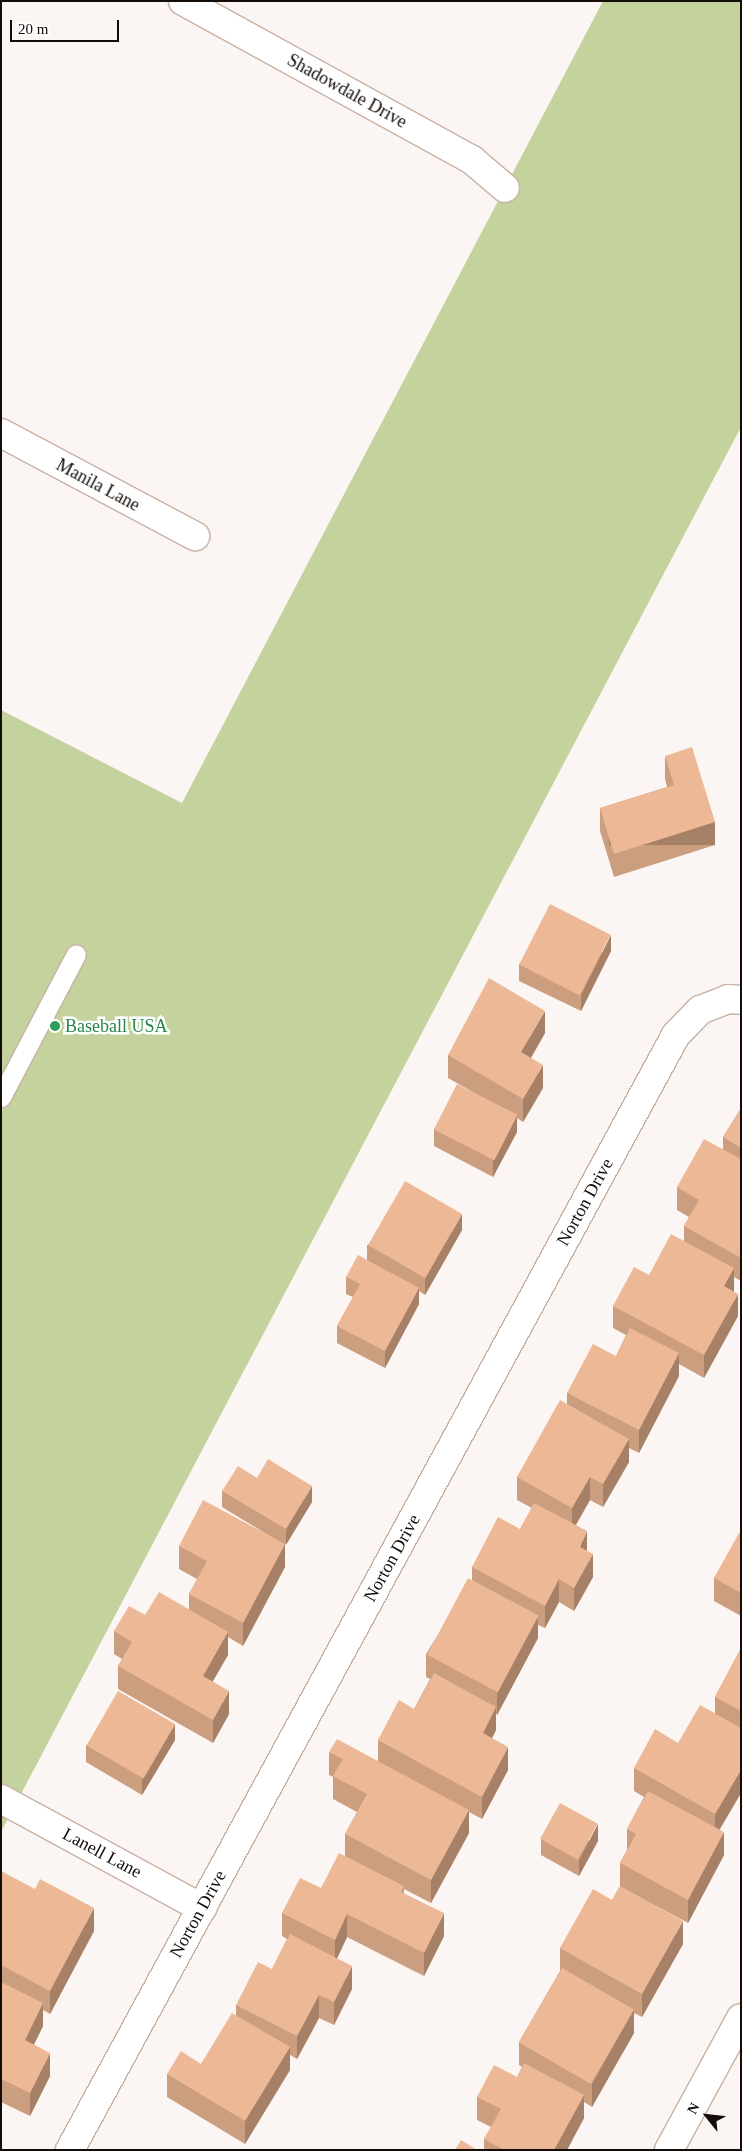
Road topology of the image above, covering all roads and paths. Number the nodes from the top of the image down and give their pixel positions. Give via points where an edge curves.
1 (183, 1) edge
2 (505, 188) dead end
3 (1, 433) edge
4 (195, 536) dead end
5 (76, 954) dead end
6 (741, 1000) edge
7 (1, 1097) edge
8 (1, 1799) edge
9 (202, 1908) junction
10 (741, 2018) edge
11 (70, 2150) edge
12 (669, 2150) edge

1 - 2 street, Shadowdale Drive via 472,160
3 - 4 street, Manila Lane
5 - 7 lane
6 - 9 street, Norton Drive via 728,999 700,1010 676,1034
8 - 9 street, Lanell Lane
9 - 11 street, Norton Drive
10 - 12 street

